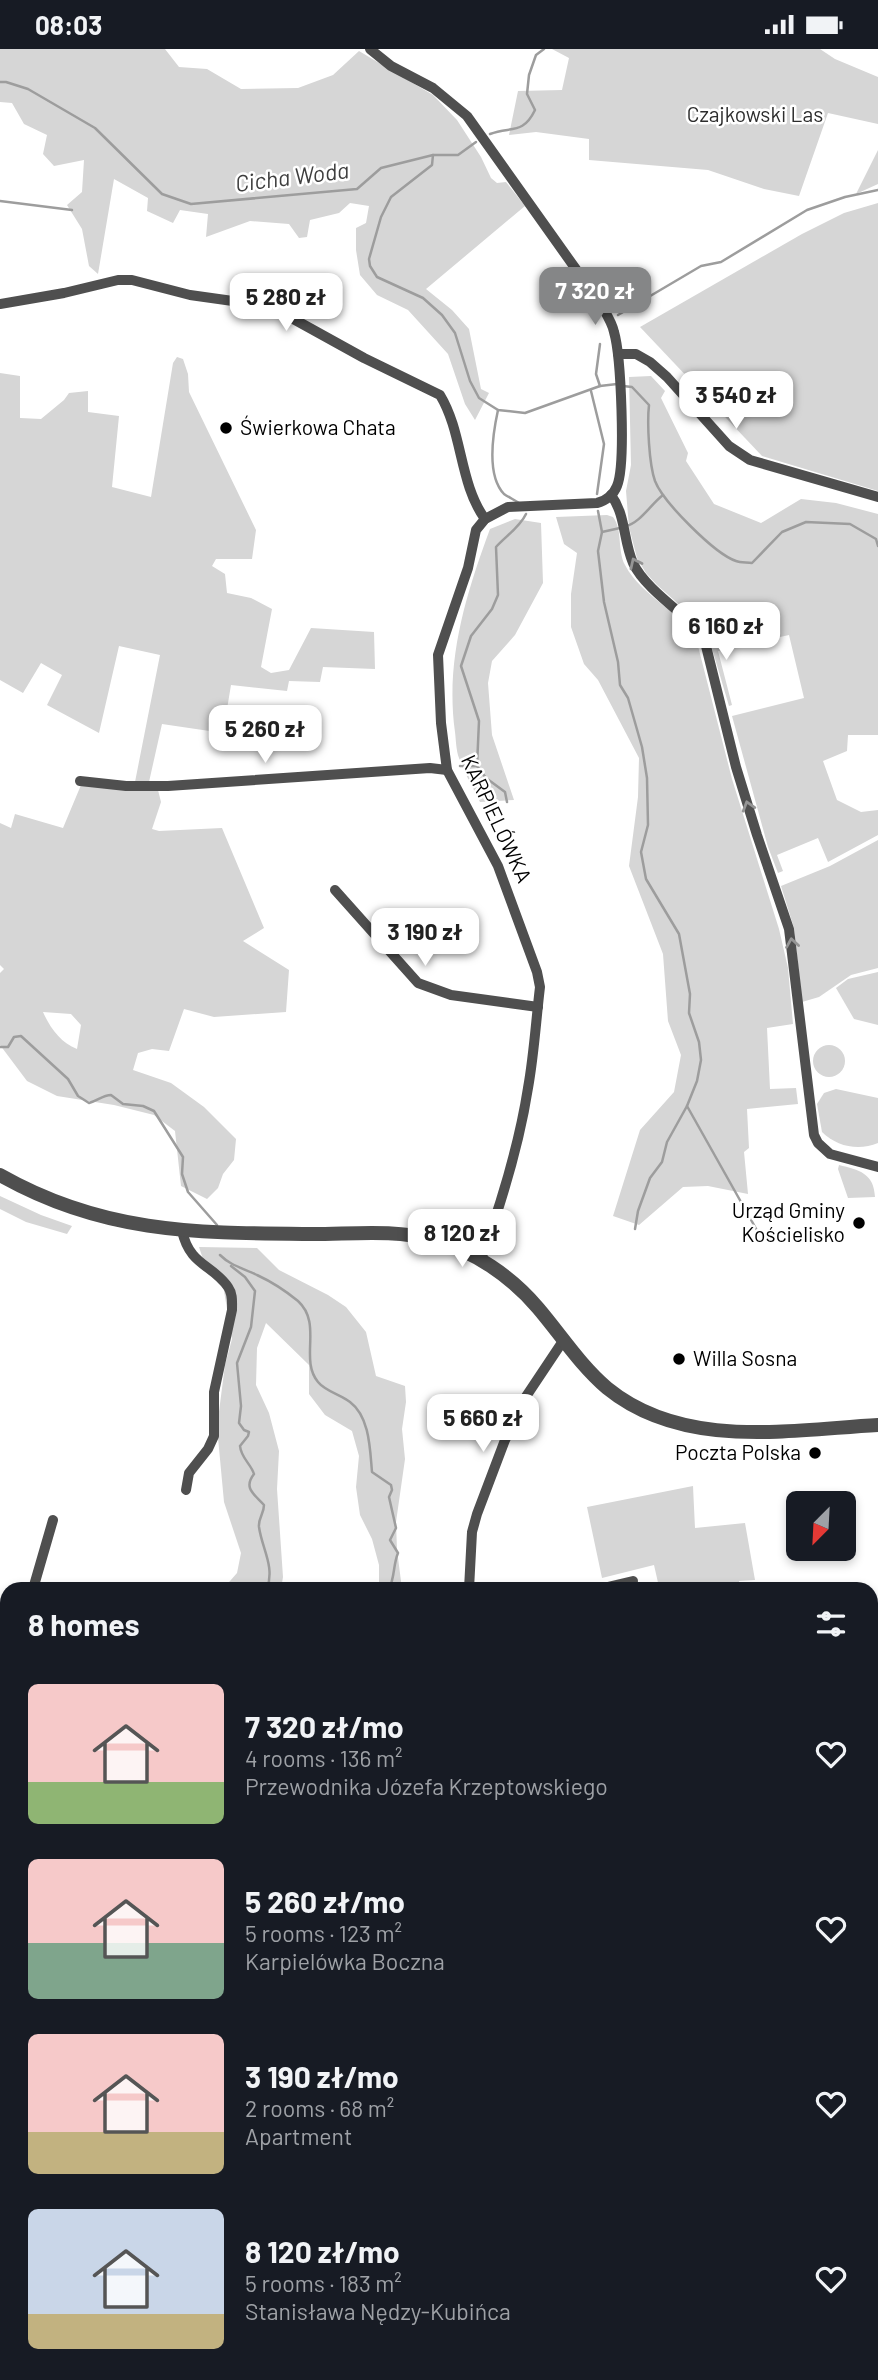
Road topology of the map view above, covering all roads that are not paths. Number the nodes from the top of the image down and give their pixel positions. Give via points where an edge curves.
1 (370, 49) edge
2 (0, 304) edge
3 (618, 354) junction
4 (611, 495) junction
5 (878, 497) edge
6 (485, 519) junction
7 (447, 770) junction
8 (80, 781) dead end
9 (335, 890) dead end
10 (538, 1007) junction
11 (877, 1167) edge
12 (0, 1175) edge
13 (182, 1231) junction
14 (481, 1259) junction
15 (563, 1341) junction
16 (878, 1425) edge
17 (186, 1490) dead end
18 (52, 1520) dead end
19 (633, 1581) dead end
20 (35, 1582) edge
21 (469, 1582) edge
22 (629, 1582) edge

1 - 3 street via 443,94 467,116 600,303 614,329
2 - 6 street via 132,280 288,316 440,395 471,491
3 - 4 street via 621,462 617,489
3 - 5 street via 636,354 650,362 729,446 750,460
4 - 6 street via 585,505 508,507
11 -> 4 street via 825,1151 816,1139 789,929 736,767 705,642 699,630 637,571 620,506
6 - 7 street, KARPIELÓWKA via 477,530 438,655
7 - 8 street via 168,786
7 - 10 street, KARPIELÓWKA via 484,835 516,911 537,972
9 - 10 street via 418,983 451,995
10 - 14 street, KARPIELÓWKA via 522,1118
12 - 13 street via 92,1214
13 - 14 street via 403,1234 445,1243
13 - 17 street via 194,1257 229,1287 232,1297 214,1392 214,1436 189,1473
14 - 15 street via 527,1295
15 - 16 street via 614,1393 694,1428 742,1432
15 - 21 street via 525,1398 481,1501 472,1532
18 - 20 street
19 - 22 street

